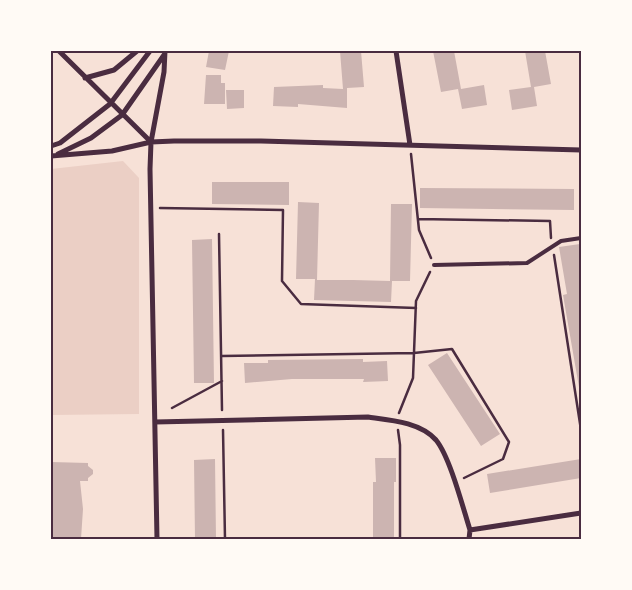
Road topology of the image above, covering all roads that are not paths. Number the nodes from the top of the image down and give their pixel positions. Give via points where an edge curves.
1 (59, 51) edge
2 (137, 51) edge
3 (150, 51) edge
4 (396, 51) edge
5 (164, 53) edge
6 (85, 78) junction
7 (110, 104) junction
8 (122, 115) junction
9 (151, 142) junction
10 (410, 145) junction
11 (51, 146) edge
12 (581, 150) edge
13 (52, 156) edge
14 (581, 238) edge
15 (434, 265) road end
16 (156, 422) junction
17 (581, 513) edge
18 (470, 530) junction
19 (157, 539) edge
20 (469, 539) edge

1 - 6 street
2 - 6 street via 114,70
3 - 7 street
4 - 10 street
5 - 8 street
5 - 9 street via 164,72
6 - 7 street
7 - 8 street
7 - 11 street via 60,143
8 - 9 street
8 - 13 street via 91,138
9 - 10 street
9 - 13 street via 112,152
9 - 16 street
10 - 12 street
14 - 15 lane via 561,241 527,263
16 - 18 street via 368,417 396,420 436,440 445,456
16 - 19 street
17 - 18 street
18 - 20 street

